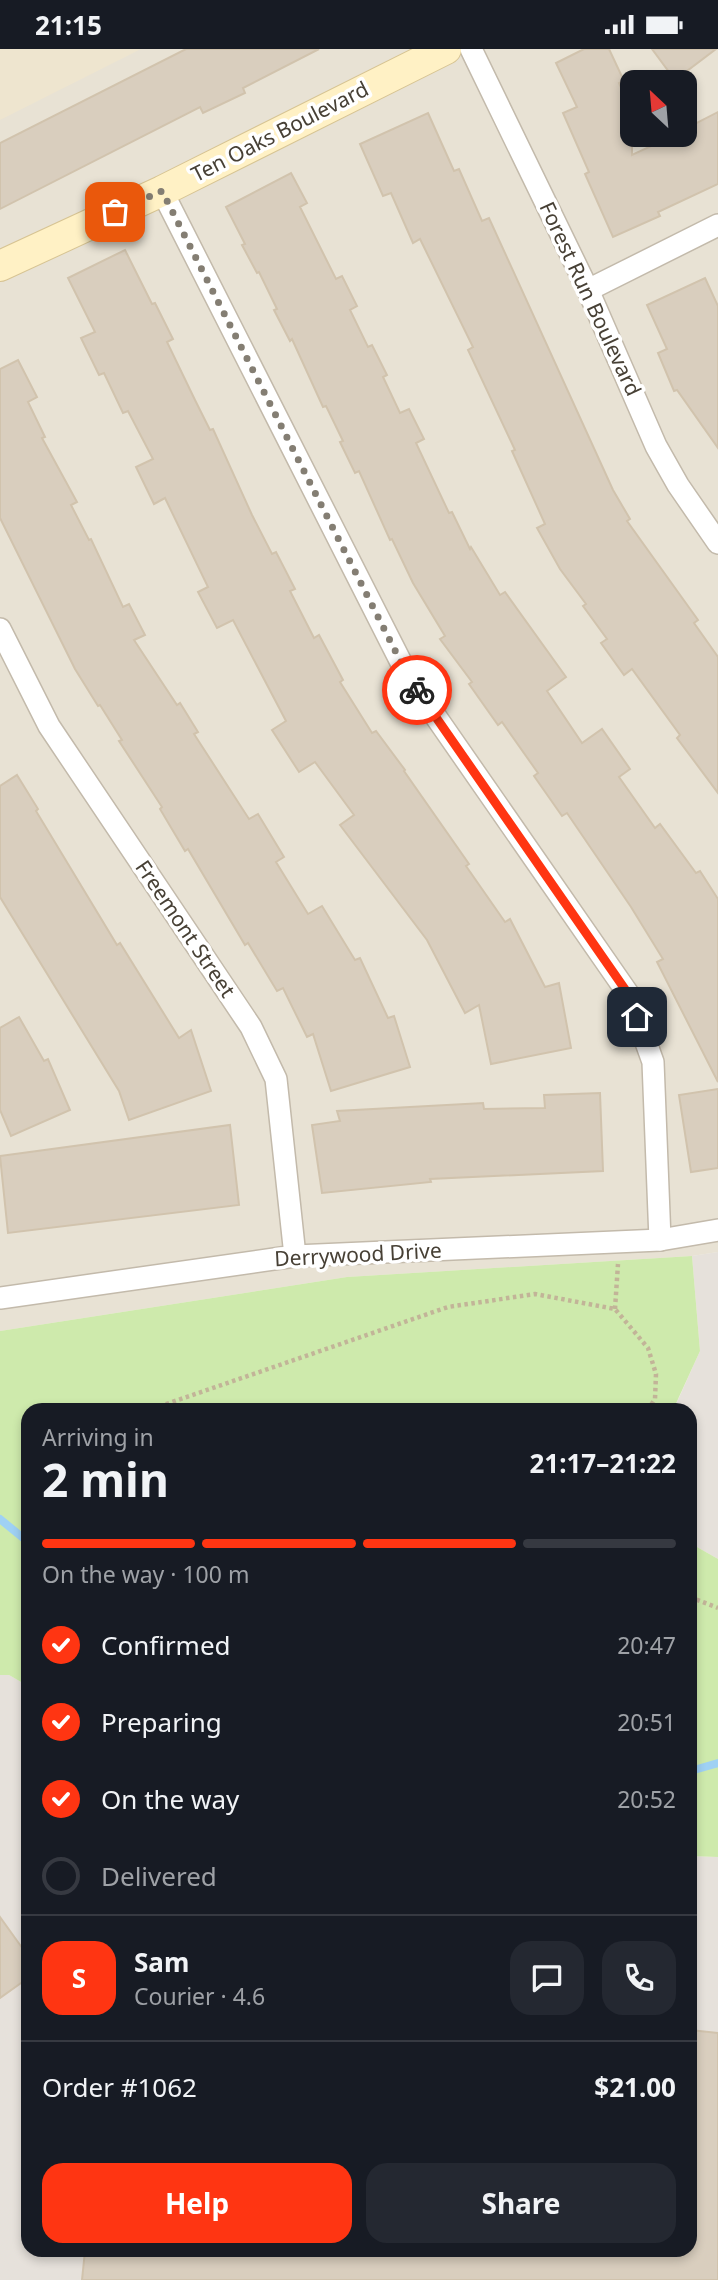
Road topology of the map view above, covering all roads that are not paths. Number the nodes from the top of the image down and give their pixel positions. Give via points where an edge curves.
1 (446, 49) edge
2 (471, 49) edge
3 (162, 191) junction
4 (718, 225) edge
5 (0, 266) edge
6 (587, 290) junction
7 (718, 543) edge
8 (0, 629) edge
9 (718, 1230) edge
10 (660, 1240) junction
11 (295, 1256) junction
12 (0, 1298) edge

1 - 3 street, Ten Oaks Boulevard
2 - 6 street, Forest Run Boulevard
3 - 5 street, Ten Oaks Boulevard
3 - 10 street via 409,678 629,995 653,1062
4 - 6 street
6 - 7 street, Forest Run Boulevard via 656,446
8 - 11 street, Freemont Street via 49,726 251,1027 276,1079
9 - 10 street, Derrywood Drive
10 - 11 street, Derrywood Drive
11 - 12 street, Derrywood Drive

